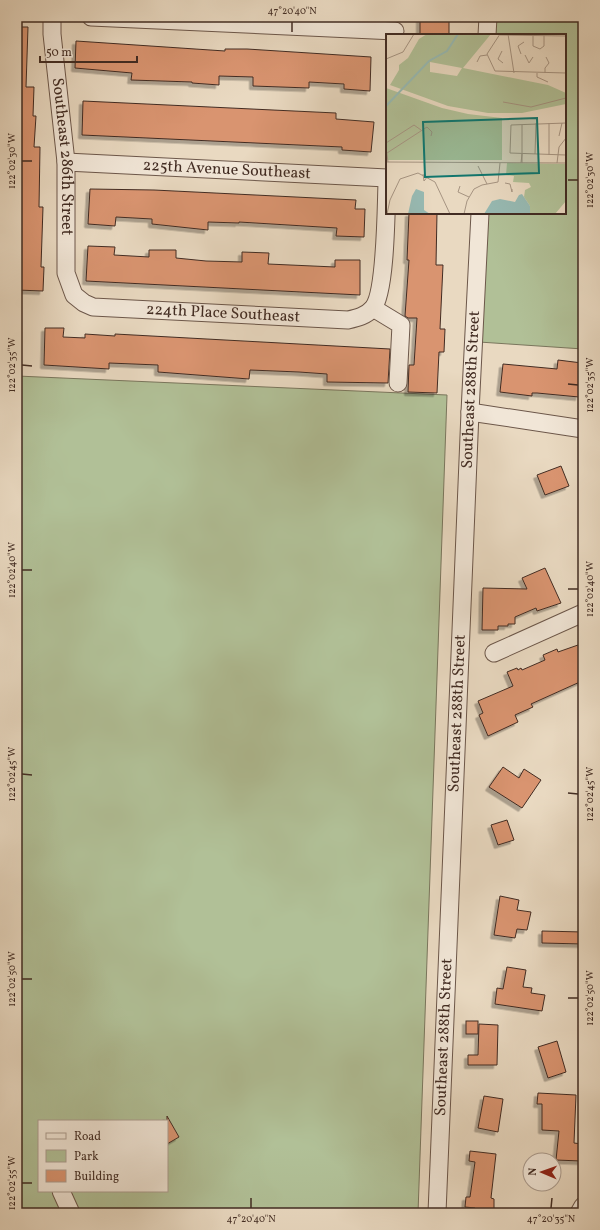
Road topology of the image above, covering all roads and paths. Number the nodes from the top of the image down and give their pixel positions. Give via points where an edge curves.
1 (52, 17) edge
2 (91, 17) edge
3 (488, 17) edge
4 (395, 28) edge
5 (487, 34) edge
6 (66, 162) junction
7 (386, 178) edge
8 (386, 203) edge
9 (480, 214) edge
10 (74, 295) joint
11 (373, 308) junction
12 (398, 383) dead end
13 (470, 412) junction
14 (583, 429) edge
15 (583, 613) edge
16 (494, 653) dead end
17 (61, 1192) edge
18 (583, 1206) edge
19 (70, 1213) edge
20 (437, 1213) edge
21 (579, 1213) edge

1 - 6 street, Southeast 286th Street
2 - 4 street
3 - 5 street
6 - 7 street, 225th Avenue Southeast
6 - 10 street, Southeast 286th Street via 66,273
8 - 11 street via 382,281
9 - 13 street, Southeast 288th Street
10 - 11 street, 224th Place Southeast via 93,307 348,320 363,316
11 - 12 street via 401,325
13 - 14 street
13 - 20 street, Southeast 288th Street
15 - 16 street
17 - 19 street
18 - 21 street

